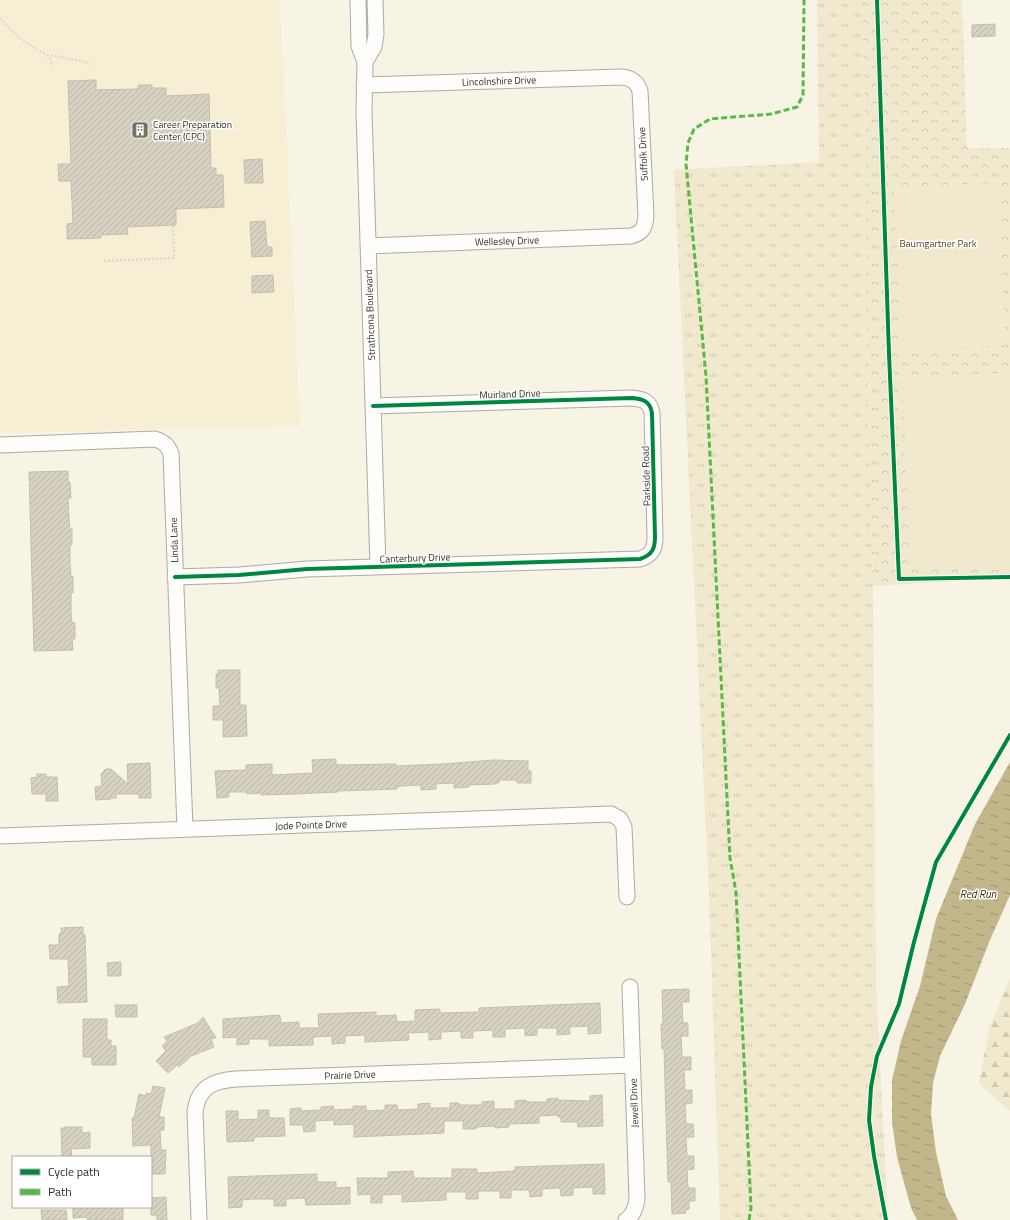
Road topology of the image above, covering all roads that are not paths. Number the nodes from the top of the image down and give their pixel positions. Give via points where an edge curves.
1 (358, 7) edge
2 (375, 7) edge
3 (365, 62) junction
4 (634, 80) joint
5 (364, 85) junction
6 (643, 229) joint
7 (368, 246) junction
8 (646, 401) joint
9 (373, 406) junction
10 (0, 445) edge
11 (653, 552) joint
12 (378, 567) junction
13 (175, 577) junction
14 (185, 830) junction
15 (0, 836) edge
16 (627, 896) dead end
17 (630, 987) dead end
18 (632, 1065) junction
19 (628, 1219) edge
20 (200, 1220) edge

1 - 2 street
1 - 3 street, Strathcona Boulevard via 359,46
2 - 3 street, Strathcona Boulevard via 374,47
3 - 5 street, Strathcona Boulevard
4 - 5 street, Lincolnshire Drive via 622,77
4 - 6 street, Suffolk Drive via 640,91 646,216
5 - 7 street, Strathcona Boulevard
6 - 7 street, Wellesley Drive via 631,236
7 - 9 street, Strathcona Boulevard
8 - 9 street, Muirland Drive via 632,398
8 - 11 street, Parkside Road via 652,413 656,537
9 - 12 street, Strathcona Boulevard
10 - 13 street, Linda Lane via 155,439 163,441 171,454
11 - 12 street, Canterbury Drive via 640,559
12 - 13 street, Canterbury Drive
13 - 14 street, Linda Lane
14 - 15 street, Jode Pointe Drive
14 - 16 street, Jode Pointe Drive via 610,814 620,819 624,827
17 - 18 street, Jewell Drive
18 - 19 street, Jewell Drive via 637,1199 636,1209
18 - 20 street, Prairie Drive via 235,1079 215,1082 201,1093 195,1112

